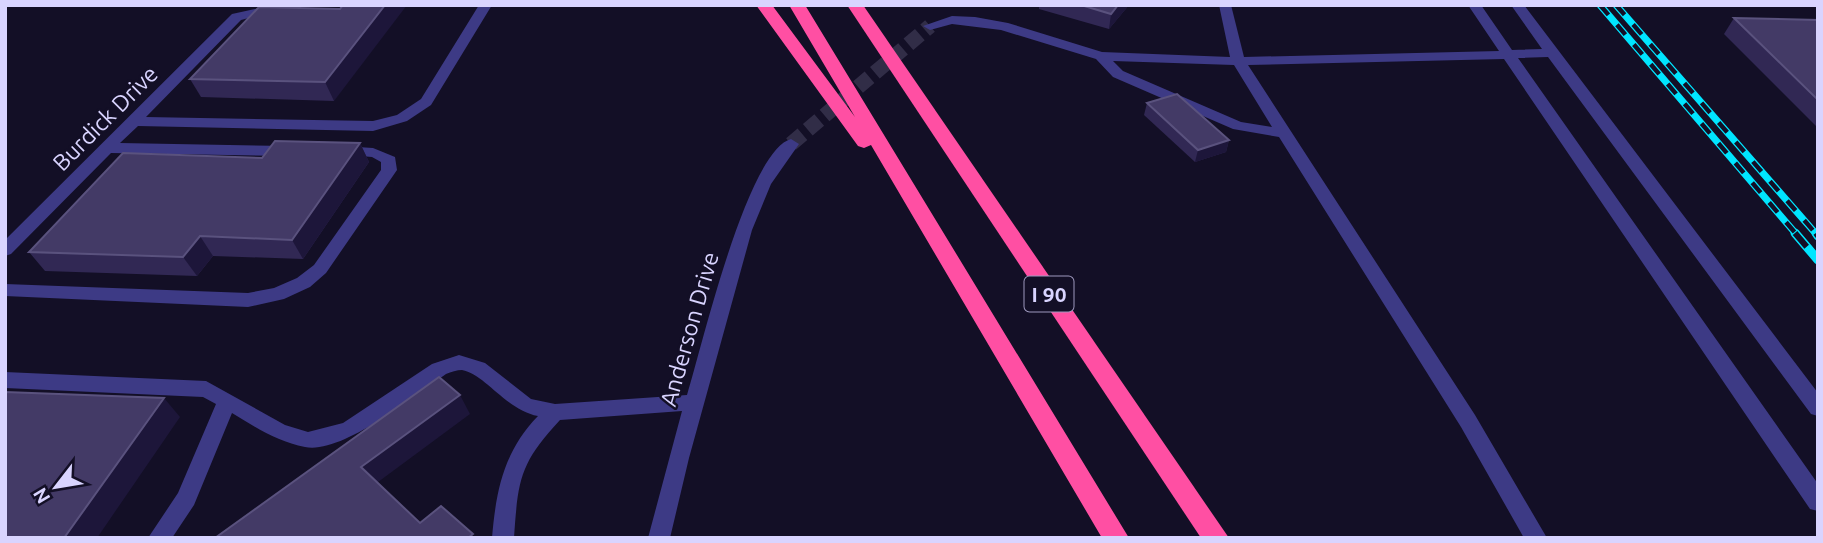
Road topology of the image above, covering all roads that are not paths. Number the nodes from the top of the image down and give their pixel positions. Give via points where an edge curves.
1 (293, 5) edge
2 (485, 5) edge
3 (764, 5) edge
4 (797, 5) edge
5 (855, 5) edge
6 (1225, 5) edge
7 (1474, 5) edge
8 (1517, 5) edge
9 (960, 12) edge
10 (930, 26) tunnel mouth
11 (1552, 53) junction
12 (1507, 55) junction
13 (1101, 56) junction
14 (1238, 61) junction
15 (134, 121) junction
16 (1284, 133) junction
17 (791, 144) tunnel mouth
18 (107, 148) junction
19 (304, 151) edge
20 (330, 151) edge
21 (5, 250) edge
22 (941, 250) junction
23 (5, 290) edge
24 (5, 380) edge
25 (227, 401) junction
26 (694, 402) junction
27 (1818, 408) edge
28 (555, 412) junction
29 (1818, 502) edge
30 (159, 538) edge
31 (503, 538) edge
32 (659, 538) edge
33 (1116, 538) edge
34 (1216, 538) edge
35 (1536, 538) edge

1 - 15 street, Burdick Drive via 237,17
2 - 15 street via 426,102 402,118 373,126
3 - 22 highway
4 - 22 highway
5 - 34 highway, I 90
6 - 14 street
7 - 12 street
8 - 11 street
9 - 10 street
9 - 13 street
11 - 12 street
11 - 27 street
12 - 14 street
12 - 29 street
13 - 14 street
13 - 16 street via 1118,74 1238,126
14 - 16 street
15 - 18 street, Burdick Drive
16 - 35 street via 1468,421
17 - 26 street, Anderson Drive via 772,164 759,192
18 - 19 street
18 - 21 street, Burdick Drive
20 - 23 street via 374,152 389,160 389,170 320,269 281,295 248,300
22 - 33 highway
24 - 25 street via 206,389
25 - 28 street via 279,431 308,440 349,430 439,369 459,362 478,368 526,406
25 - 30 street via 186,498
26 - 28 street
26 - 32 street, Anderson Drive
28 - 31 street via 526,442 514,469

